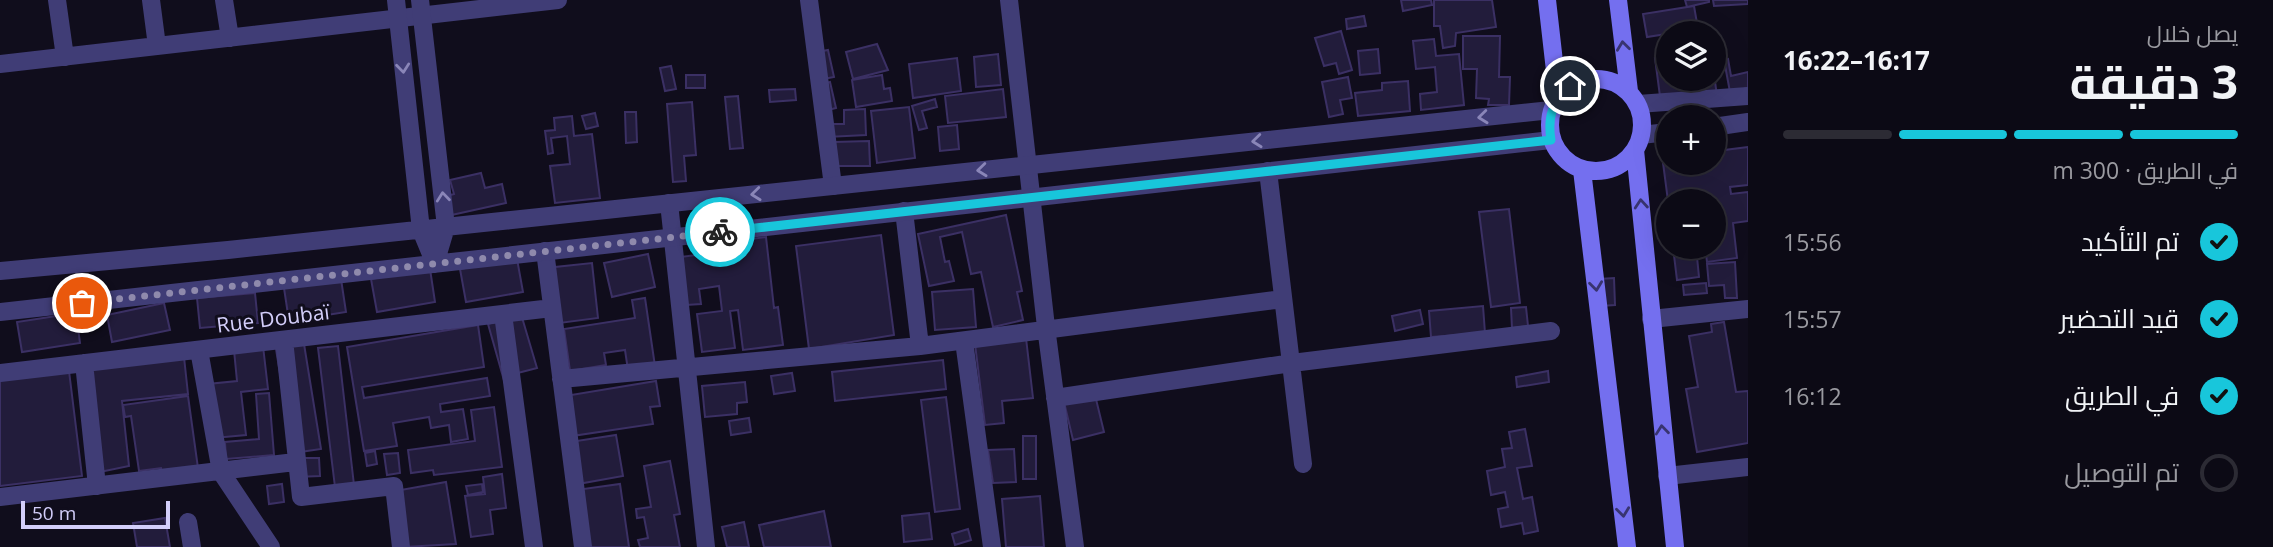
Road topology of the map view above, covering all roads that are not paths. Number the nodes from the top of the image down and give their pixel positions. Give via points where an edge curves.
1 (57, 0) edge
2 (151, 0) edge
3 (225, 0) edge
4 (396, 0) edge
5 (551, 0) edge
6 (809, 0) edge
7 (1009, 0) edge
8 (1547, 0) edge
9 (1618, 0) edge
10 (421, 8) edge
11 (398, 18) junction
12 (230, 38) junction
13 (157, 46) junction
14 (65, 57) junction
15 (0, 64) edge
16 (1748, 96) edge
17 (1633, 98) junction
18 (1555, 103) junction
19 (1748, 122) edge
20 (1726, 125) edge
21 (1656, 136) edge
22 (1551, 140) junction
23 (1638, 143) junction
24 (1026, 165) junction
25 (1583, 170) junction
26 (1268, 171) junction
27 (833, 186) junction
28 (1031, 197) junction
29 (669, 203) junction
30 (904, 211) junction
31 (446, 227) junction
32 (421, 230) junction
33 (671, 237) junction
34 (545, 251) junction
35 (435, 264) junction
36 (0, 271) edge
37 (1283, 299) junction
38 (552, 309) junction
39 (1748, 309) edge
40 (0, 312) edge
41 (503, 314) junction
42 (1651, 319) junction
43 (1046, 327) junction
44 (1550, 331) dead end
45 (284, 340) junction
46 (964, 341) junction
47 (920, 346) junction
48 (199, 350) junction
49 (84, 363) junction
50 (1292, 363) junction
51 (686, 370) junction
52 (0, 373) edge
53 (561, 379) junction
54 (1055, 398) junction
55 (295, 462) junction
56 (1303, 464) dead end
57 (1748, 467) edge
58 (221, 472) junction
59 (1667, 476) junction
60 (97, 486) junction
61 (0, 497) edge
62 (188, 522) dead end
63 (192, 547) edge
64 (271, 547) edge
65 (401, 547) edge
66 (534, 547) edge
67 (583, 547) edge
68 (706, 547) edge
69 (992, 547) edge
70 (1075, 547) edge
71 (1627, 547) edge
72 (1675, 547) edge

1 - 14 street
2 - 13 street
3 - 12 street
4 - 11 street
5 - 10 street
6 - 27 street
7 - 24 street
8 - 18 main road
17 -> 9 main road
10 - 11 street
31 -> 10 street
11 - 12 street
11 -> 32 street
12 - 13 street
13 - 14 street
14 - 15 street
16 - 17 street
17 - 18 main road via 1616,82 1592,79 1570,86
17 - 23 main road via 1642,120
18 - 22 main road via 1549,125
18 -> 24 street
19 - 20 street
21 - 23 street
22 - 25 main road via 1569,163
22 - 26 street
23 - 25 main road via 1612,169
42 -> 23 main road
24 -> 27 street
24 - 28 street
25 -> 71 main road
26 - 28 street
26 - 37 street
27 -> 29 street
28 - 30 street
28 - 43 street
29 - 31 street
29 - 33 street
30 - 33 street
30 - 47 street
31 - 32 street
31 - 35 street
32 - 35 street
32 - 36 street
33 - 34 street
33 - 51 street
34 - 35 street
34 - 38 street
35 - 40 street
37 - 43 street
37 - 50 street
38 - 41 street, Rue Doubaï
38 - 53 street
39 - 42 street
41 - 45 street, Rue Doubaï
41 - 66 street
59 -> 42 main road
43 - 46 street
43 - 54 street
44 - 50 street
45 - 48 street, Rue Doubaï
45 - 55 street
46 - 47 street
46 - 69 street
47 - 51 street
48 - 49 street, Rue Doubaï
48 - 58 street
49 - 52 street, Rue Doubaï
49 - 60 street
50 - 54 street
50 - 56 street
51 - 53 street
51 - 68 street
53 - 67 street
54 - 70 street
55 - 58 street
55 - 65 street via 301,498 394,486
57 - 59 street
58 - 60 street
58 - 64 street
59 - 72 main road
60 - 61 street
62 - 63 street

